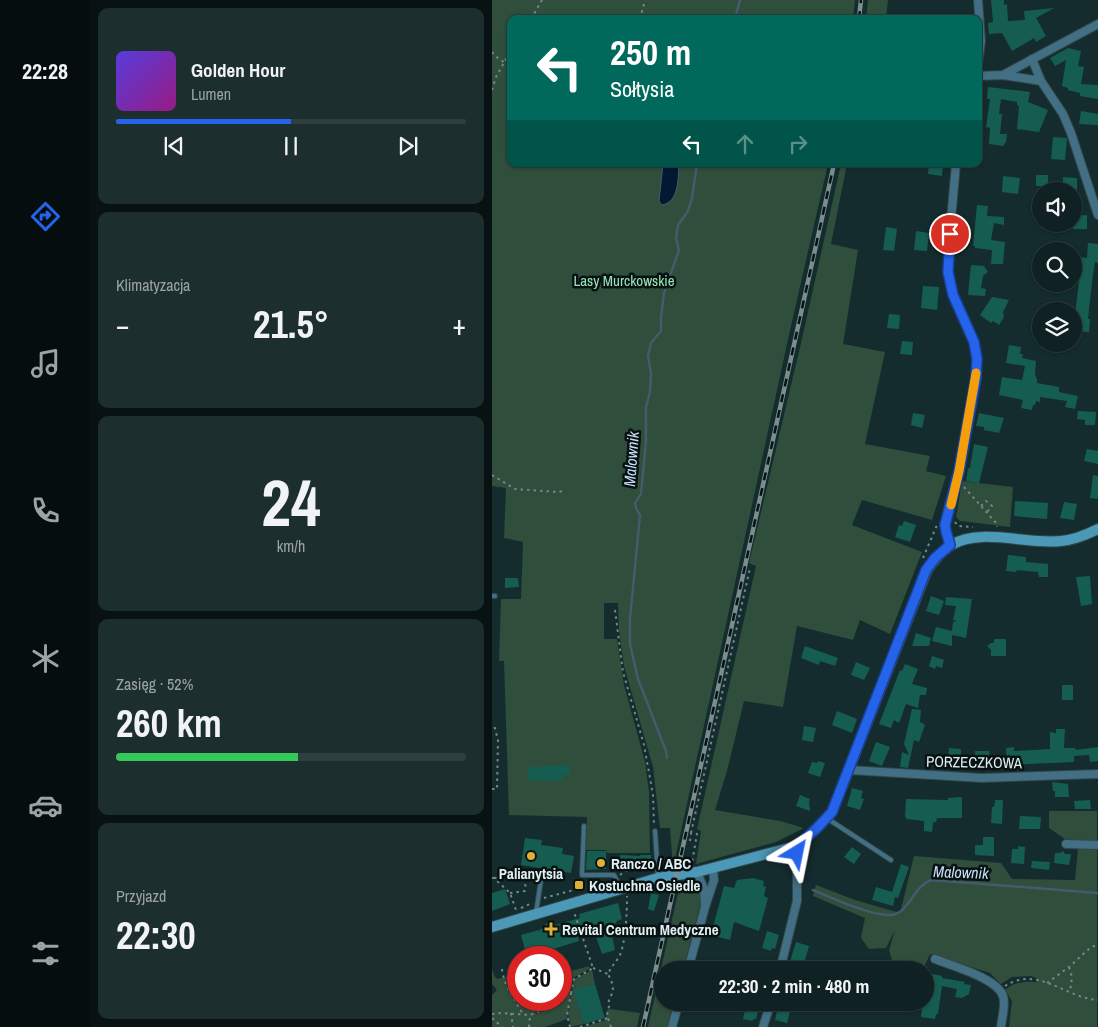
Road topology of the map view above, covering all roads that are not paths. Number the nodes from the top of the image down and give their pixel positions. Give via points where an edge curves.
1 (978, 0) edge
2 (980, 15) edge
3 (1098, 24) edge
4 (1032, 59) junction
5 (1003, 75) junction
6 (982, 76) edge
7 (1041, 81) junction
8 (956, 167) edge
9 (1098, 216) edge
10 (1098, 529) edge
11 (950, 545) junction
12 (849, 770) junction
13 (1098, 774) edge
14 (826, 818) junction
15 (584, 826) dead end
16 (655, 831) road end
17 (1066, 844) dead end
18 (1098, 845) edge
19 (797, 846) junction
20 (891, 860) dead end
21 (713, 868) junction
22 (695, 870) junction
23 (542, 873) road end
24 (658, 878) junction
25 (621, 889) junction
26 (705, 907) junction
27 (535, 914) junction
28 (492, 927) edge
29 (935, 959) dead end
30 (690, 961) edge
31 (782, 961) edge
32 (676, 1011) edge
33 (767, 1011) edge
34 (672, 1027) edge
35 (763, 1027) edge
36 (1001, 1027) edge

1 - 2 street
3 - 4 street
4 - 5 street
4 - 7 street
5 - 6 street
5 - 7 street
7 - 9 street via 1063,114
8 - 11 street via 948,272 953,295 974,342 977,359 957,479 945,525
10 - 11 street via 1062,541 980,537
11 - 12 street via 926,570
12 - 13 street, PORZECZKOWA via 982,778
12 - 14 street via 832,812
14 - 19 street
14 - 20 lane
15 - 25 lane via 582,875 614,875
16 - 24 lane
17 - 18 street
19 - 21 street
19 - 31 street via 797,901
21 - 22 street
21 - 26 street via 714,880
22 - 24 street
22 - 26 street via 704,890
23 - 27 lane
24 - 25 street
25 - 27 street
26 - 30 street
27 - 28 street
29 - 36 street via 990,982 1000,990 1004,1003
32 - 34 street
33 - 35 street

